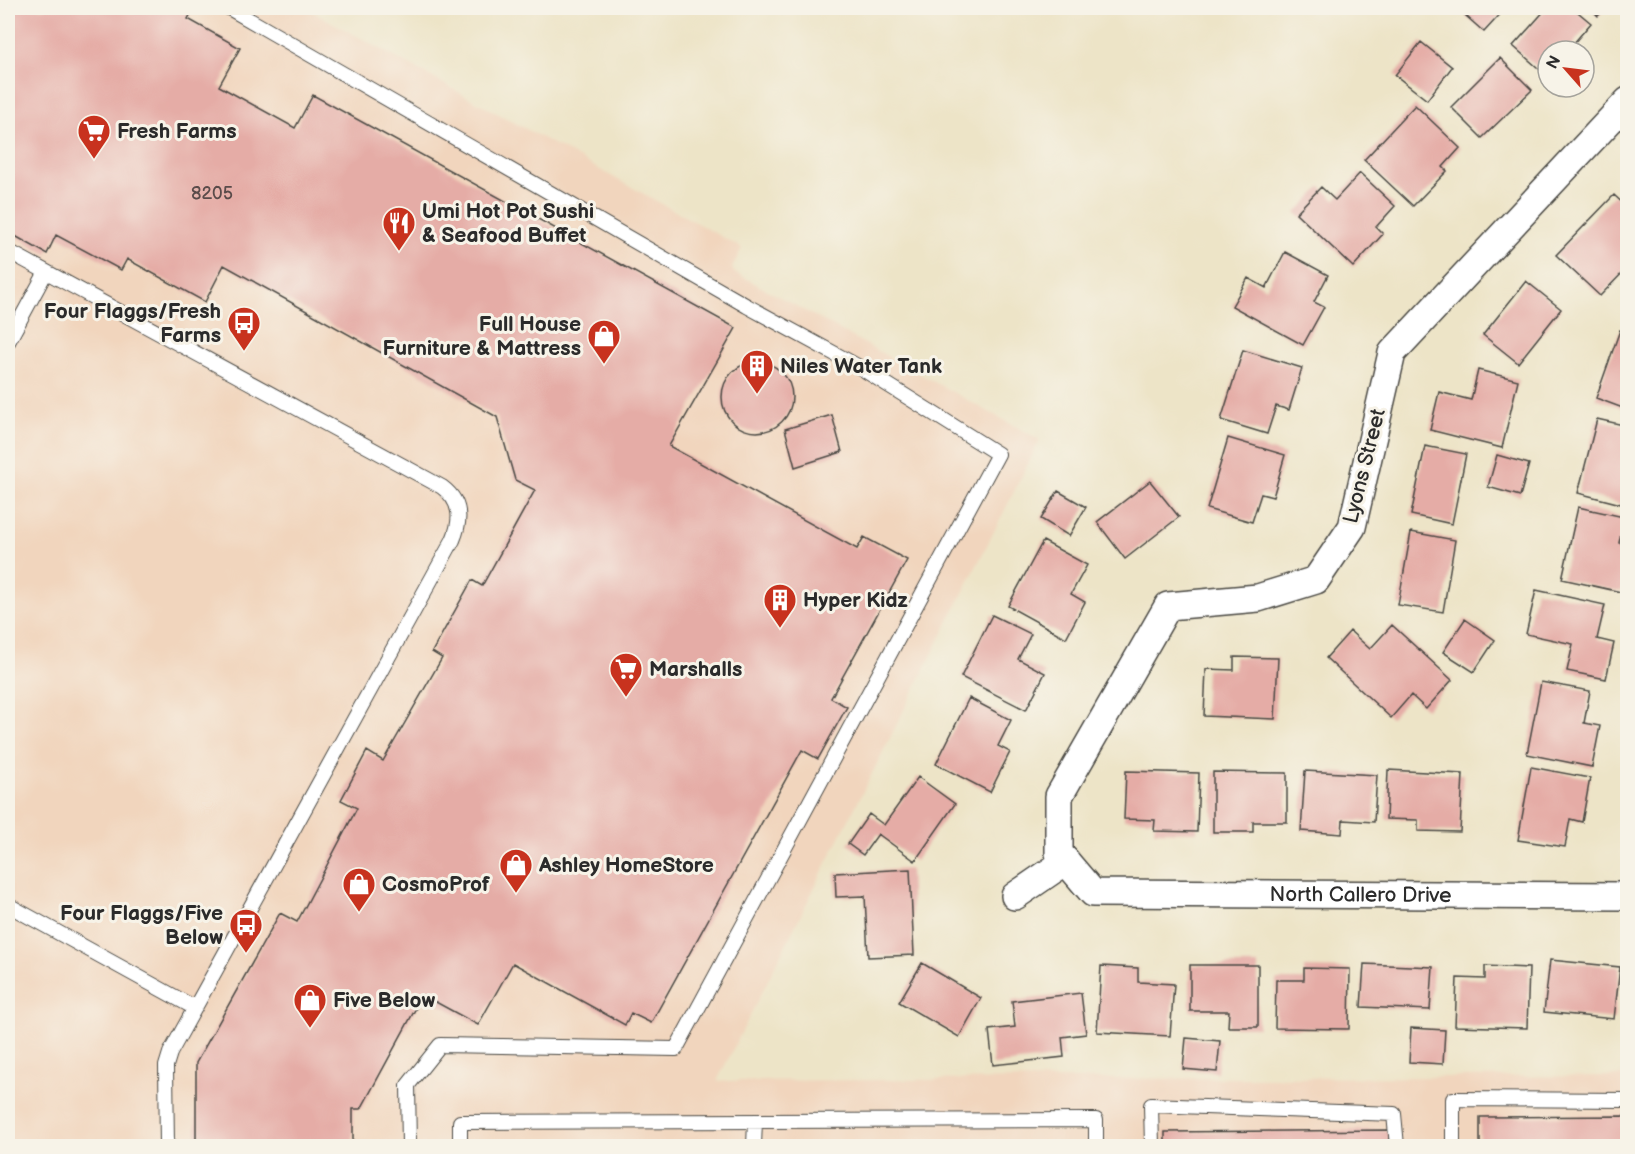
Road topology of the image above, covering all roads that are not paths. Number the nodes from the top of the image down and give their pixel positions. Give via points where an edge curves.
1 (229, 8) edge
2 (1624, 112) edge
3 (8, 251) edge
4 (46, 272) junction
5 (8, 342) edge
6 (1066, 861) junction
7 (1093, 893) joint
8 (1015, 896) dead end
9 (1628, 896) edge
10 (8, 905) edge
11 (195, 1008) junction
12 (1628, 1100) edge
13 (755, 1121) junction
14 (167, 1146) edge
15 (409, 1146) edge
16 (460, 1146) edge
17 (754, 1146) edge
18 (1096, 1146) edge
19 (1152, 1146) edge
20 (1397, 1146) edge
21 (1453, 1146) edge

1 - 15 lane via 861,368 998,454 676,1048 440,1045 408,1085
2 - 6 street, Lyons Street via 1392,353 1352,527 1316,579 1258,598 1167,606 1059,796 1059,853
3 - 4 lane
4 - 5 lane
4 - 11 lane via 442,487 459,510 457,531 450,545
6 - 7 street, Lyons Street
6 - 8 street
7 - 9 street, North Callero Drive
10 - 11 lane
11 - 14 lane via 167,1063
12 - 21 lane via 1453,1099
13 - 16 lane via 460,1122
13 - 17 lane
13 - 18 lane via 1096,1120
19 - 20 lane via 1151,1105 1394,1114

